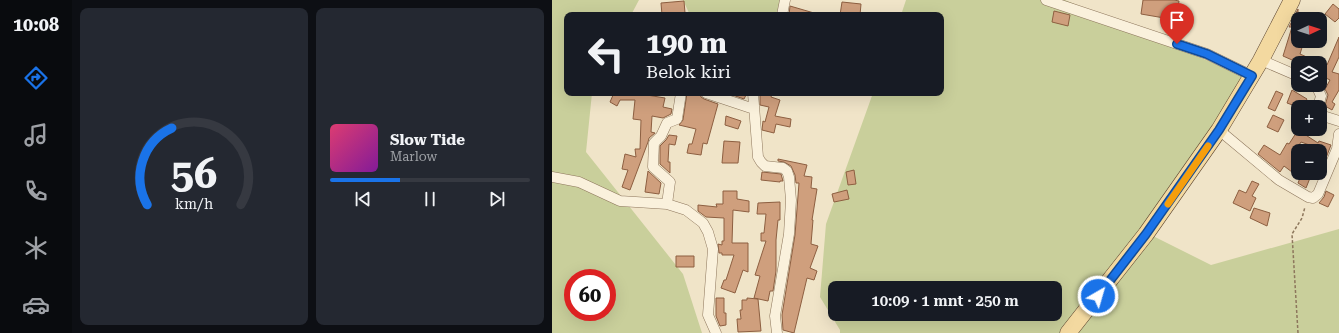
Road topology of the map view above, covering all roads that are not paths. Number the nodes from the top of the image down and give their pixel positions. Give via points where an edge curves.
1 (785, 0) edge
2 (1046, 0) edge
3 (1292, 0) edge
4 (783, 12) edge
5 (1261, 60) junction
6 (1291, 73) edge
7 (1252, 76) junction
8 (681, 96) edge
9 (715, 96) edge
10 (753, 96) edge
11 (754, 109) junction
12 (1327, 117) edge
13 (1339, 121) edge
14 (1219, 130) junction
15 (1339, 134) edge
16 (552, 177) edge
17 (667, 204) junction
18 (716, 333) edge
19 (777, 333) edge
20 (1068, 333) edge

1 - 4 street
2 - 7 street via 1207,54
3 - 5 main road
5 - 6 street
5 - 7 main road
7 - 14 main road
8 - 17 street via 677,119 667,123 661,136 654,143 653,167 670,182
9 - 11 street
10 - 11 street
11 - 19 street via 758,157 765,166 783,168 789,177 789,234 775,316
12 - 13 street
14 - 15 street via 1279,180 1313,198 1318,194 1337,149
14 - 20 main road via 1146,234
16 - 17 street via 579,182 620,201
17 - 18 street via 686,210 703,223 708,232 713,249 708,315

